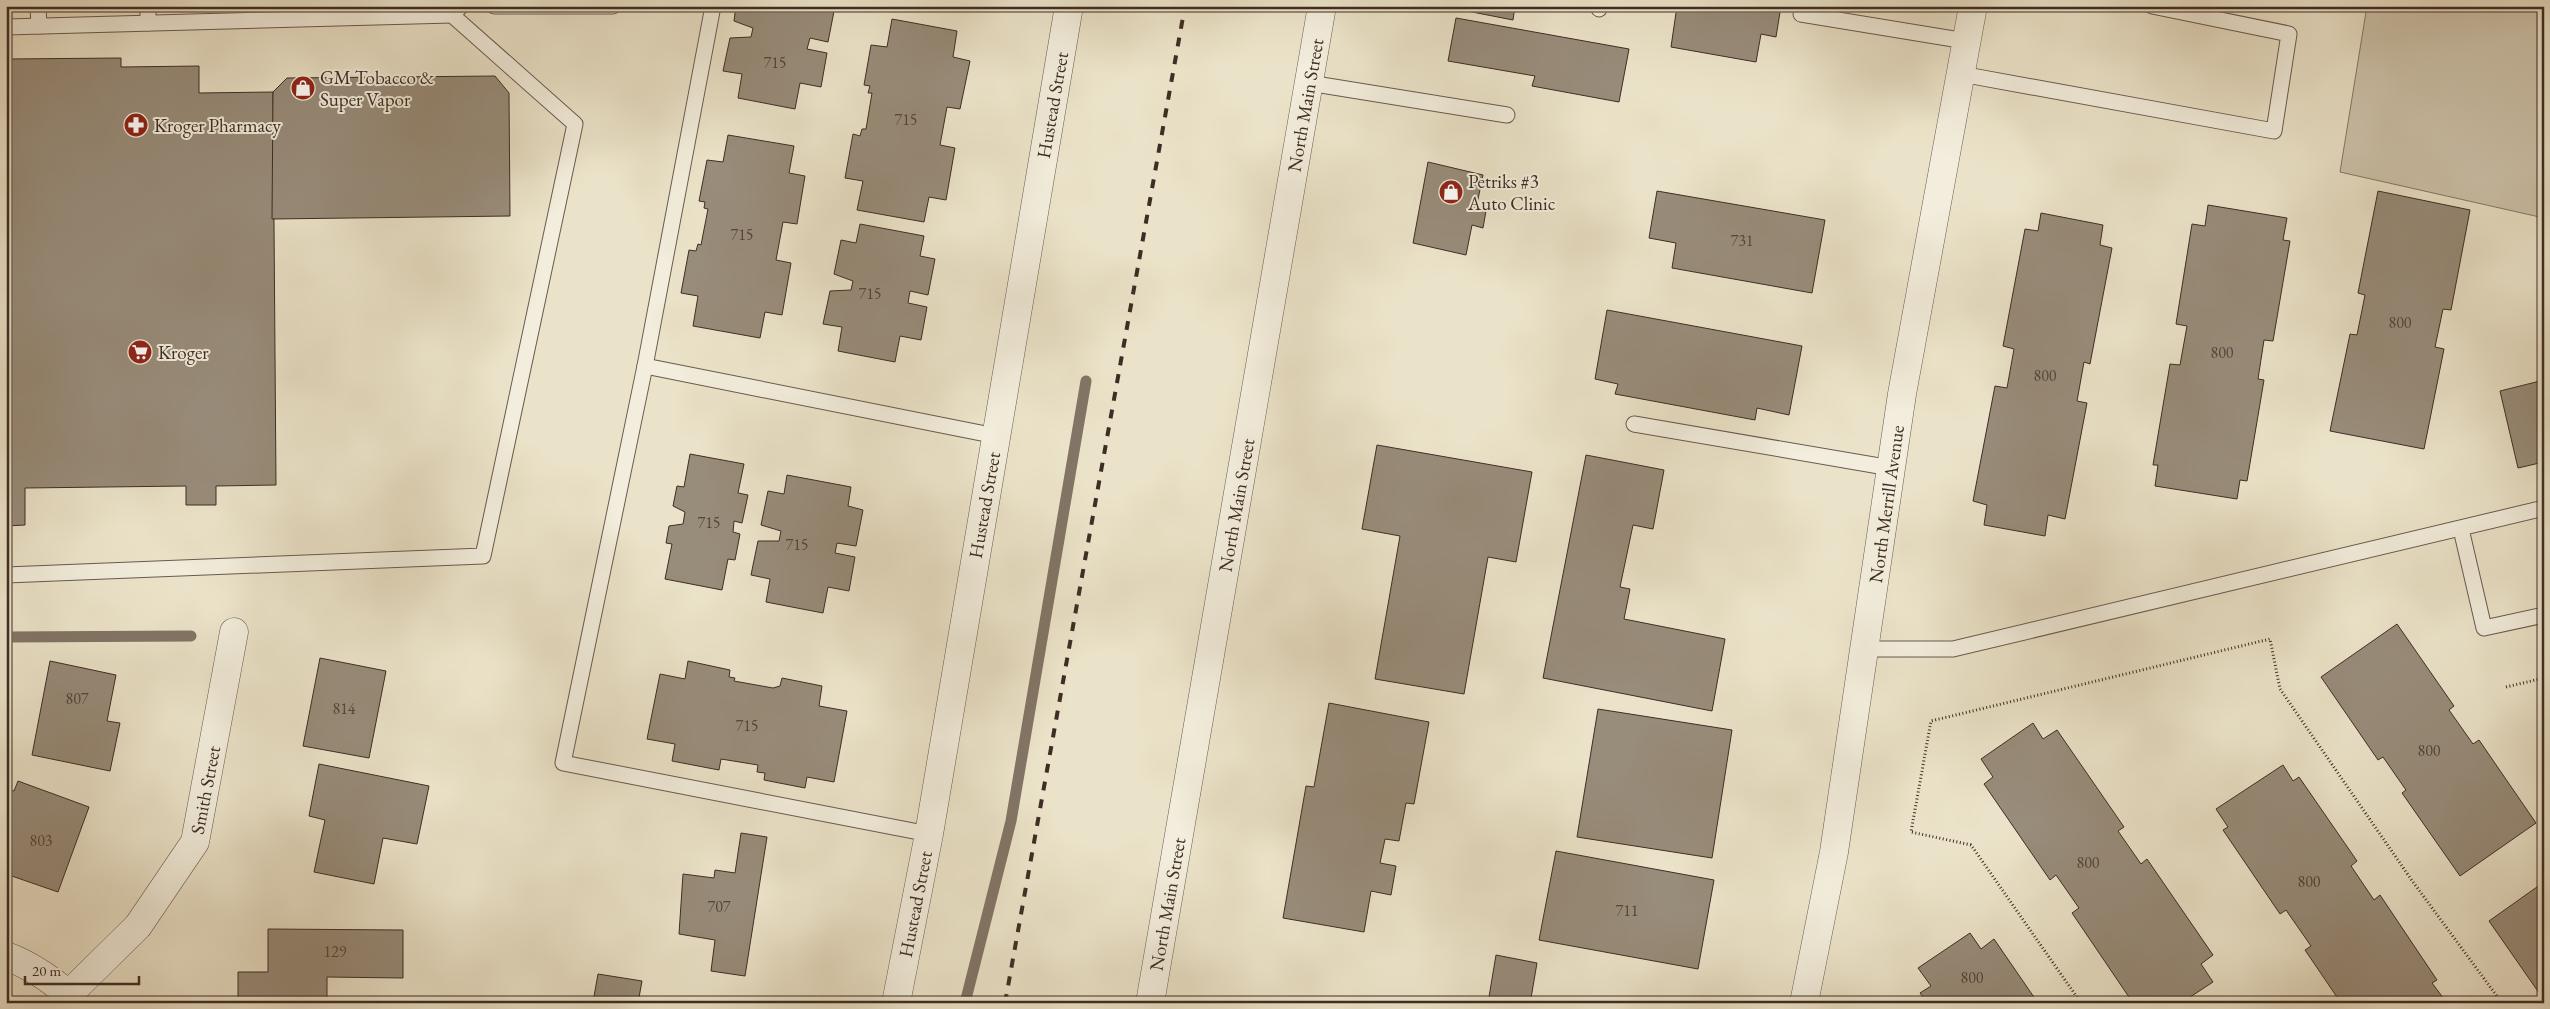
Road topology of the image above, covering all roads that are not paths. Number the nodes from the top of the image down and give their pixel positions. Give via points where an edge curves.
1 (38, 6) edge
2 (148, 6) edge
3 (494, 6) edge
4 (613, 6) edge
5 (713, 6) edge
6 (1069, 6) edge
7 (1322, 6) edge
8 (1973, 6) edge
9 (2152, 6) edge
10 (457, 11) edge
11 (368, 12) edge
12 (260, 13) edge
13 (1801, 14) dead end
14 (148, 23) junction
15 (38, 26) junction
16 (6, 27) edge
17 (1966, 41) junction
18 (1960, 74) junction
19 (1309, 83) junction
20 (1507, 115) dead end
21 (645, 366) junction
22 (1634, 424) dead end
23 (996, 436) junction
24 (1891, 468) junction
25 (2544, 508) edge
26 (2461, 529) junction
27 (6, 575) edge
28 (2544, 615) edge
29 (234, 632) dead end
30 (1864, 649) junction
31 (929, 834) junction
32 (6, 956) edge
33 (72, 998) edge
34 (896, 1003) edge
35 (1150, 1003) edge
36 (1804, 1003) edge

1 - 15 lane
2 - 14 lane
3 - 4 lane
5 - 21 lane
6 - 23 street, Hustead Street
7 - 19 street, North Main Street
8 - 17 street, North Merrill Avenue
9 - 18 lane via 2289,34 2274,131
10 - 11 lane
10 - 27 lane via 575,124 483,556
11 - 12 lane
12 - 14 lane
13 - 17 lane
14 - 15 lane
15 - 16 lane
17 - 18 street, North Merrill Avenue
18 - 24 street, North Merrill Avenue
19 - 20 lane
19 - 35 street, North Main Street
21 - 23 lane
21 - 31 lane via 563,763
22 - 24 lane
23 - 31 street, Hustead Street
24 - 30 street, North Merrill Avenue
25 - 26 lane
26 - 28 lane via 2484,628
26 - 30 lane via 1953,649
29 - 33 street, Smith Street via 195,842 138,926
30 - 36 street, North Merrill Avenue via 1834,852
31 - 34 street, Hustead Street
32 - 33 street via 19,961

